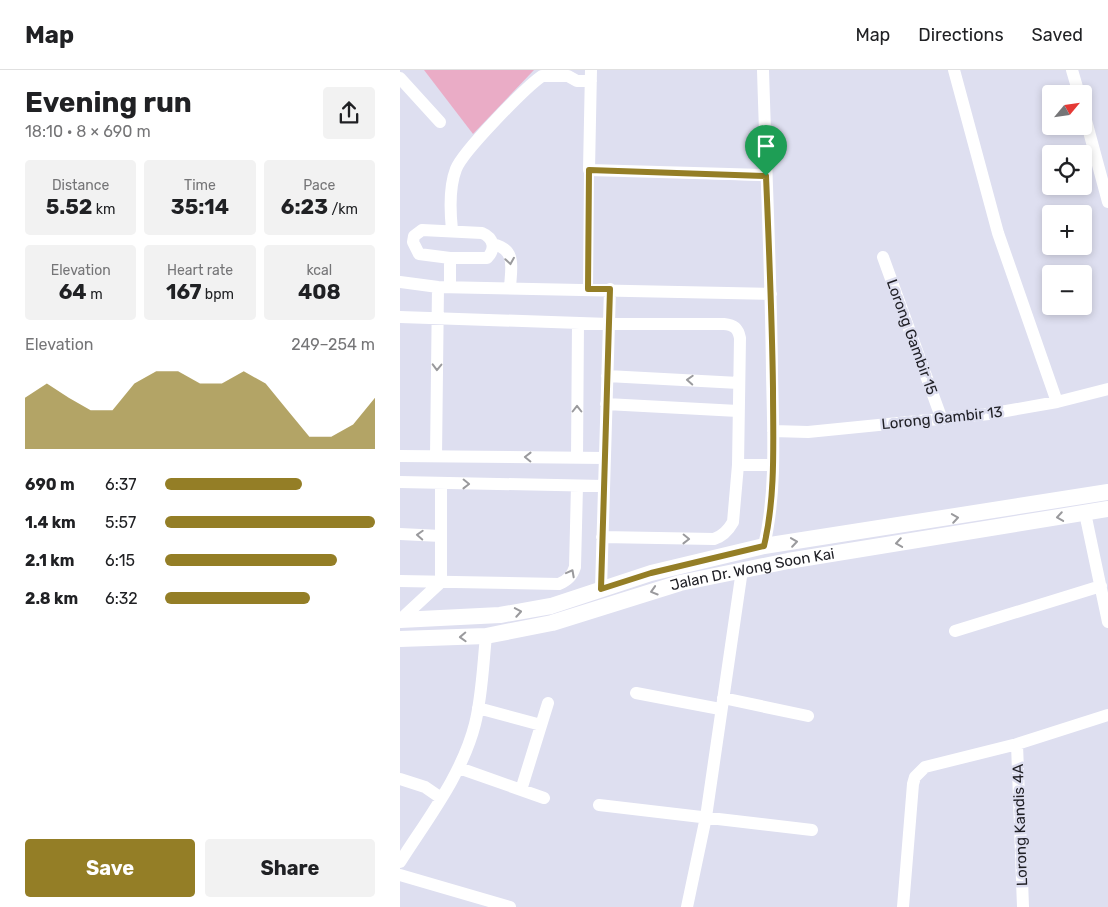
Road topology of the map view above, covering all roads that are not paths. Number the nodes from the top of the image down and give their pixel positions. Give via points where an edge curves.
1 (763, 70) edge
2 (954, 70) edge
3 (1072, 70) edge
4 (591, 76) edge
5 (400, 78) edge
6 (1076, 85) edge
7 (440, 122) dead end
8 (1090, 135) edge
9 (766, 176) junction
10 (1108, 202) edge
11 (452, 230) junction
12 (493, 244) junction
13 (883, 257) dead end
14 (450, 258) junction
15 (400, 282) edge
16 (444, 287) junction
17 (510, 288) junction
18 (610, 289) junction
19 (771, 294) junction
20 (400, 317) edge
21 (438, 319) junction
22 (578, 323) junction
23 (609, 324) junction
24 (607, 376) junction
25 (739, 383) junction
26 (1108, 389) edge
27 (1058, 402) junction
28 (606, 404) junction
29 (738, 411) junction
30 (941, 417) junction
31 (780, 431) junction
32 (400, 456) edge
33 (436, 456) junction
34 (577, 458) junction
35 (605, 458) junction
36 (738, 465) junction
37 (772, 465) junction
38 (400, 482) edge
39 (442, 483) junction
40 (577, 486) junction
41 (604, 486) junction
42 (1108, 492) edge
43 (1108, 510) edge
44 (1085, 513) junction
45 (400, 534) edge
46 (441, 536) junction
47 (602, 537) junction
48 (764, 546) junction
49 (742, 570) junction
50 (400, 581) edge
51 (441, 582) junction
52 (1101, 586) junction
53 (601, 589) junction
54 (1106, 603) edge
55 (400, 620) edge
56 (1108, 622) edge
57 (955, 631) dead end
58 (486, 636) junction
59 (400, 639) edge
60 (636, 693) dead end
61 (548, 703) dead end
62 (722, 703) junction
63 (478, 708) junction
64 (1108, 715) edge
65 (808, 716) dead end
66 (541, 725) junction
67 (1017, 744) junction
68 (459, 768) junction
69 (400, 779) edge
70 (521, 790) junction
71 (441, 798) junction
72 (544, 798) dead end
73 (599, 805) dead end
74 (706, 816) junction
75 (812, 830) dead end
76 (400, 862) edge
77 (400, 875) edge
78 (510, 907) edge
79 (687, 907) edge
80 (903, 907) edge
81 (1023, 907) edge

1 - 9 street
2 - 27 street via 998,233
3 - 6 street
4 - 9 street via 589,170
4 - 11 street via 576,81 568,76 542,76 481,136 456,169 450,207
5 - 7 street
8 - 10 street
9 - 19 street
11 - 12 street via 482,233
11 - 14 street via 418,231 413,242 419,254
12 - 14 street via 487,258
12 -> 17 street via 505,247 508,252 512,263
13 - 30 street, Lorong Gambir 15
14 - 16 street
15 - 16 street
16 - 17 street
16 - 21 street
17 - 18 street
18 - 19 street
18 - 23 street
19 - 31 street
20 - 21 street
21 - 22 street
21 -> 33 street
22 - 23 street
34 -> 22 street
23 - 24 street
23 - 25 street via 732,325 740,338
25 -> 24 street
24 - 28 street
25 - 29 street
26 - 27 street, Lorong Gambir 13
27 - 30 street, Lorong Gambir 13 via 990,414
28 - 29 street
28 - 35 street
29 - 36 street
30 - 31 street, Lorong Gambir 13 via 808,432
31 - 37 street
32 - 33 street
34 -> 33 street
34 - 35 street
35 - 41 street
36 - 37 street
47 -> 36 street via 720,537 733,522
37 - 48 street via 769,524
38 - 39 street
39 -> 40 street
39 - 46 street
40 - 41 street
51 -> 40 street via 559,584 566,581 575,567
41 - 47 street
48 -> 42 main road, Jalan Dr. Wong Soon Kai
43 - 44 main road, Jalan Dr. Wong Soon Kai
44 -> 49 main road, Jalan Dr. Wong Soon Kai
44 - 52 street
46 -> 45 street
46 - 51 street
47 - 53 street
48 - 53 main road, Jalan Dr. Wong Soon Kai via 651,573
49 -> 58 main road, Jalan Dr. Wong Soon Kai via 680,583 552,623
49 - 62 street
50 - 51 street
51 - 55 street
52 - 54 street
52 - 57 street
55 -> 53 main road, Jalan Dr. Wong Soon Kai via 500,615 551,606
54 - 56 street
58 -> 59 main road, Jalan Dr. Wong Soon Kai
58 - 63 street
60 - 62 street
61 - 66 street
62 - 65 street
62 - 74 street
63 - 66 street
63 - 68 street
64 - 67 street
66 - 70 street
67 - 80 street via 925,767 915,777
67 - 81 street, Lorong Kandis 4A
68 - 70 street
68 - 71 street
69 - 71 street
70 - 72 street
71 - 76 street
73 - 74 street via 687,817
74 - 75 street
74 - 79 street
77 - 78 street

